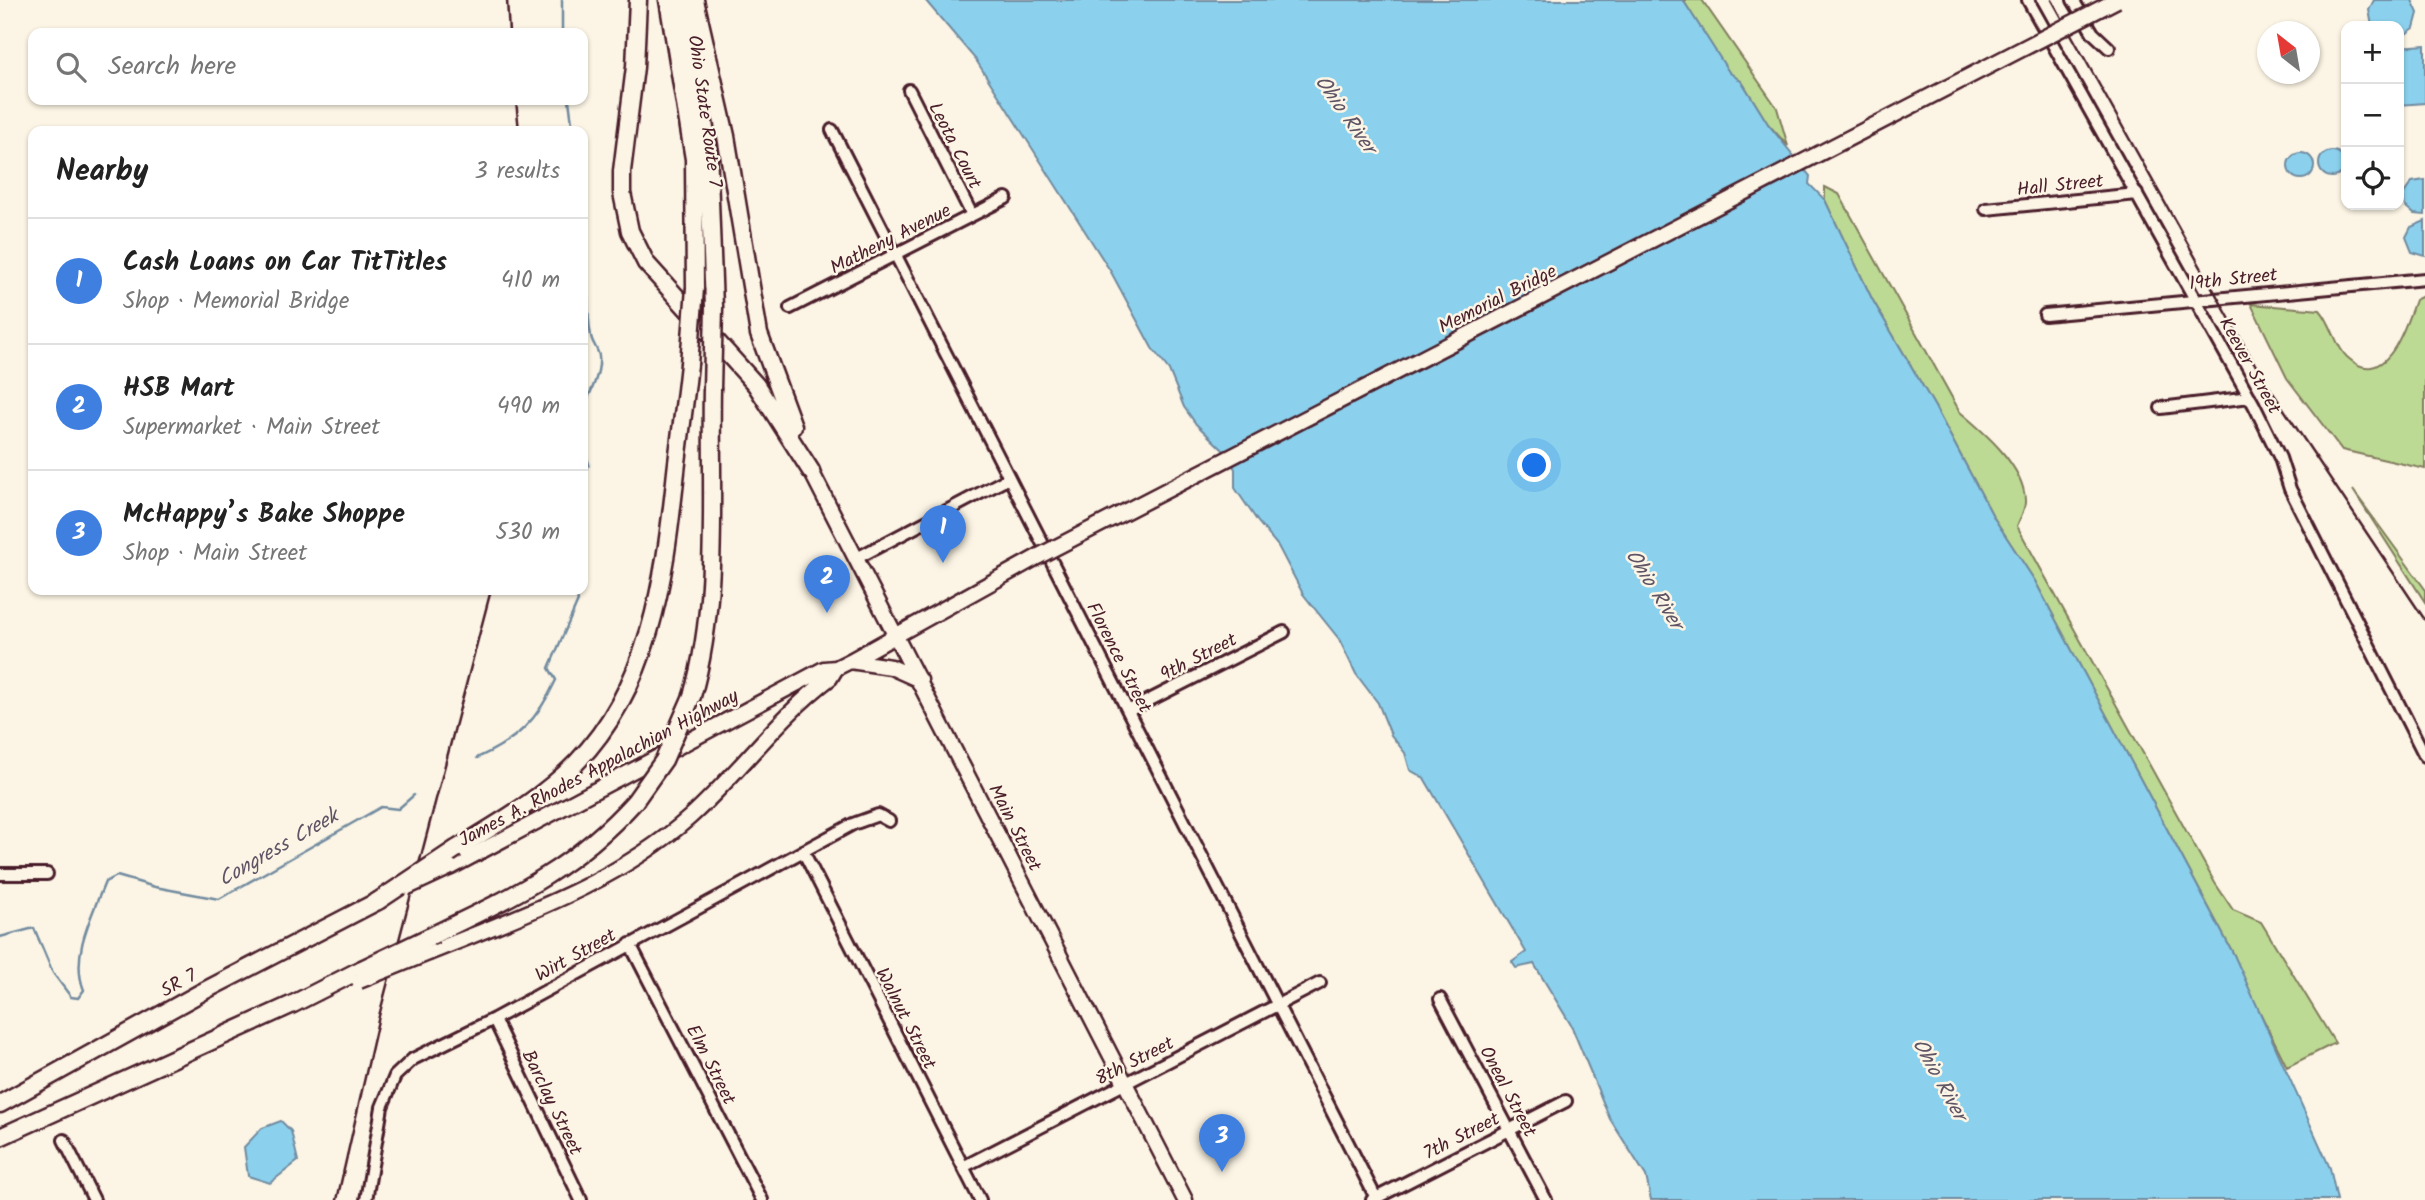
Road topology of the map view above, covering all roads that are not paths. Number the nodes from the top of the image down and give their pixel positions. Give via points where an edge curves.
1 (638, 0) edge
2 (668, 0) edge
3 (684, 0) edge
4 (695, 0) edge
5 (2028, 0) edge
6 (2073, 0) edge
7 (2117, 0) edge
8 (2109, 48) dead end
9 (909, 90) dead end
10 (832, 130) dead end
11 (2137, 194) junction
12 (1006, 198) dead end
13 (1986, 209) dead end
14 (972, 215) junction
15 (896, 254) junction
16 (2425, 279) edge
17 (2195, 300) junction
18 (790, 308) dead end
19 (2045, 315) dead end
20 (2250, 397) junction
21 (2161, 408) dead end
22 (811, 471) junction
23 (1009, 478) junction
24 (857, 558) junction
25 (1284, 632) dead end
26 (896, 634) junction
27 (850, 661) junction
28 (836, 668) junction
29 (920, 680) junction
30 (1128, 711) junction
31 (2425, 756) edge
32 (889, 821) dead end
33 (803, 851) junction
34 (0, 874) edge
35 (47, 874) dead end
36 (378, 901) junction
37 (630, 944) junction
38 (360, 975) junction
39 (1320, 983) dead end
40 (1440, 999) dead end
41 (1277, 1006) junction
42 (494, 1019) junction
43 (1125, 1085) junction
44 (1566, 1101) dead end
45 (0, 1104) edge
46 (1510, 1130) junction
47 (0, 1137) edge
48 (64, 1140) dead end
49 (963, 1167) junction
50 (1375, 1199) edge
51 (94, 1200) edge
52 (366, 1200) edge
53 (581, 1200) edge
54 (762, 1200) edge
55 (980, 1200) edge
56 (1185, 1200) edge
57 (1546, 1200) edge

1 - 22 highway via 622,172 630,231 646,263 756,386
2 - 36 highway, Ohio State Route 7 / SR 7, bridge via 691,130 697,228 689,365 659,600 628,687 606,726 564,774 529,803
3 - 38 highway, bridge via 708,147 714,307 708,610 692,696 664,760 607,833 570,863
4 - 22 highway via 726,136 759,334
5 - 11 street, Keever Street
6 - 8 street via 2093,33
7 - 26 main road, Memorial Bridge, bridge
9 - 14 street, Leota Court
10 - 15 street, Florence Street
11 - 13 street, Hall Street
11 - 17 street, Keever Street
12 - 14 street, Matheny Avenue
14 - 15 street, Matheny Avenue
15 - 18 street, Matheny Avenue
15 - 23 street, Florence Street
16 - 17 street, 19th Street
17 - 19 street, 19th Street
17 - 20 street, Keever Street
20 - 21 street
20 - 31 street, Keever Street via 2290,489
22 - 24 main road, Main Street
23 - 24 street
23 - 30 street, Florence Street
24 - 26 main road, Main Street
25 - 30 street, 9th Street
26 - 27 main road, James A. Rhodes Appalachian Highway
26 - 29 main road, Main Street
27 - 28 main road, James A. Rhodes Appalachian Highway
27 - 29 main road via 891,667
28 - 36 main road, James A. Rhodes Appalachian Highway, bridge via 824,669 451,867
28 - 38 main road, James A. Rhodes Appalachian Highway, bridge via 690,817 637,858 548,905
29 - 43 main road, Main Street
30 - 41 street, Florence Street
32 - 33 street, Wirt Street via 882,815 871,816
33 - 37 street, Wirt Street
33 - 49 street, Walnut Street
34 - 35 street
36 - 45 highway, SR 7 / SR 7
37 - 42 street, Wirt Street
37 - 54 street, Elm Street
38 - 47 highway
39 - 41 street, 8th Street
40 - 46 street, Oneal Street
41 - 43 street, 8th Street
41 - 50 street, Florence Street
42 - 52 street, Wirt Street via 412,1059 395,1076 382,1107
42 - 53 street, Barclay Street
43 - 49 street, 8th Street
43 - 56 main road, Main Street
44 - 46 street, 7th Street
46 - 50 street, 7th Street
46 - 57 street, Oneal Street
48 - 51 street
49 - 55 street, Walnut Street

